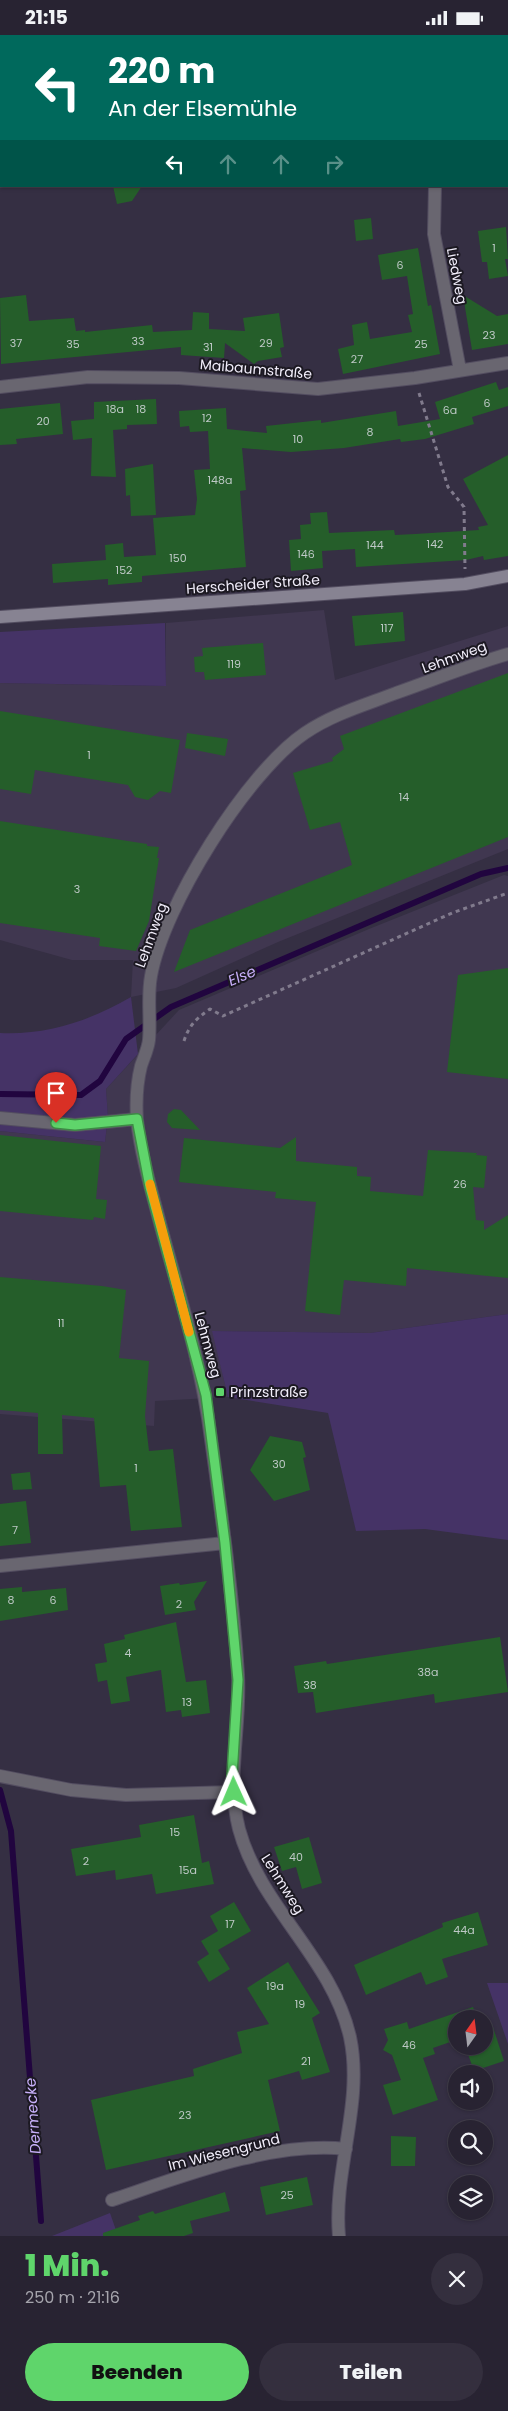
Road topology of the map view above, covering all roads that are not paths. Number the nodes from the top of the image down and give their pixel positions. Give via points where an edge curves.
1 (435, 187) edge
2 (508, 363) edge
3 (460, 370) junction
4 (0, 387) edge
5 (508, 576) edge
6 (0, 617) edge
7 (508, 654) edge
8 (0, 1118) edge
9 (137, 1119) junction
10 (225, 1543) junction
11 (0, 1566) edge
12 (0, 1776) edge
13 (234, 1792) junction
14 (346, 2149) junction
15 (112, 2200) dead end
16 (339, 2236) edge

1 - 3 street, Liedweg via 434,234
2 - 3 street, Maibaumstraße
3 - 4 street, Maibaumstraße via 318,389 179,377 88,377
5 - 6 main road, Herscheider Straße via 465,584
7 - 9 street, Lehmweg via 331,717 300,736 243,796 211,842 161,943 151,975 149,1044 140,1071
8 - 9 street via 75,1125
9 - 10 street, Lehmweg via 150,1187 206,1395
10 - 11 street
10 - 13 street, Lehmweg via 238,1680 232,1775
12 - 13 street via 71,1790 126,1795
13 - 14 street, Lehmweg via 238,1827 251,1862 267,1892 325,1976 345,2020 351,2041 353,2080
14 - 15 street, Im Wiesengrund via 322,2147 271,2152
14 - 16 street, Lehmweg via 339,2198

